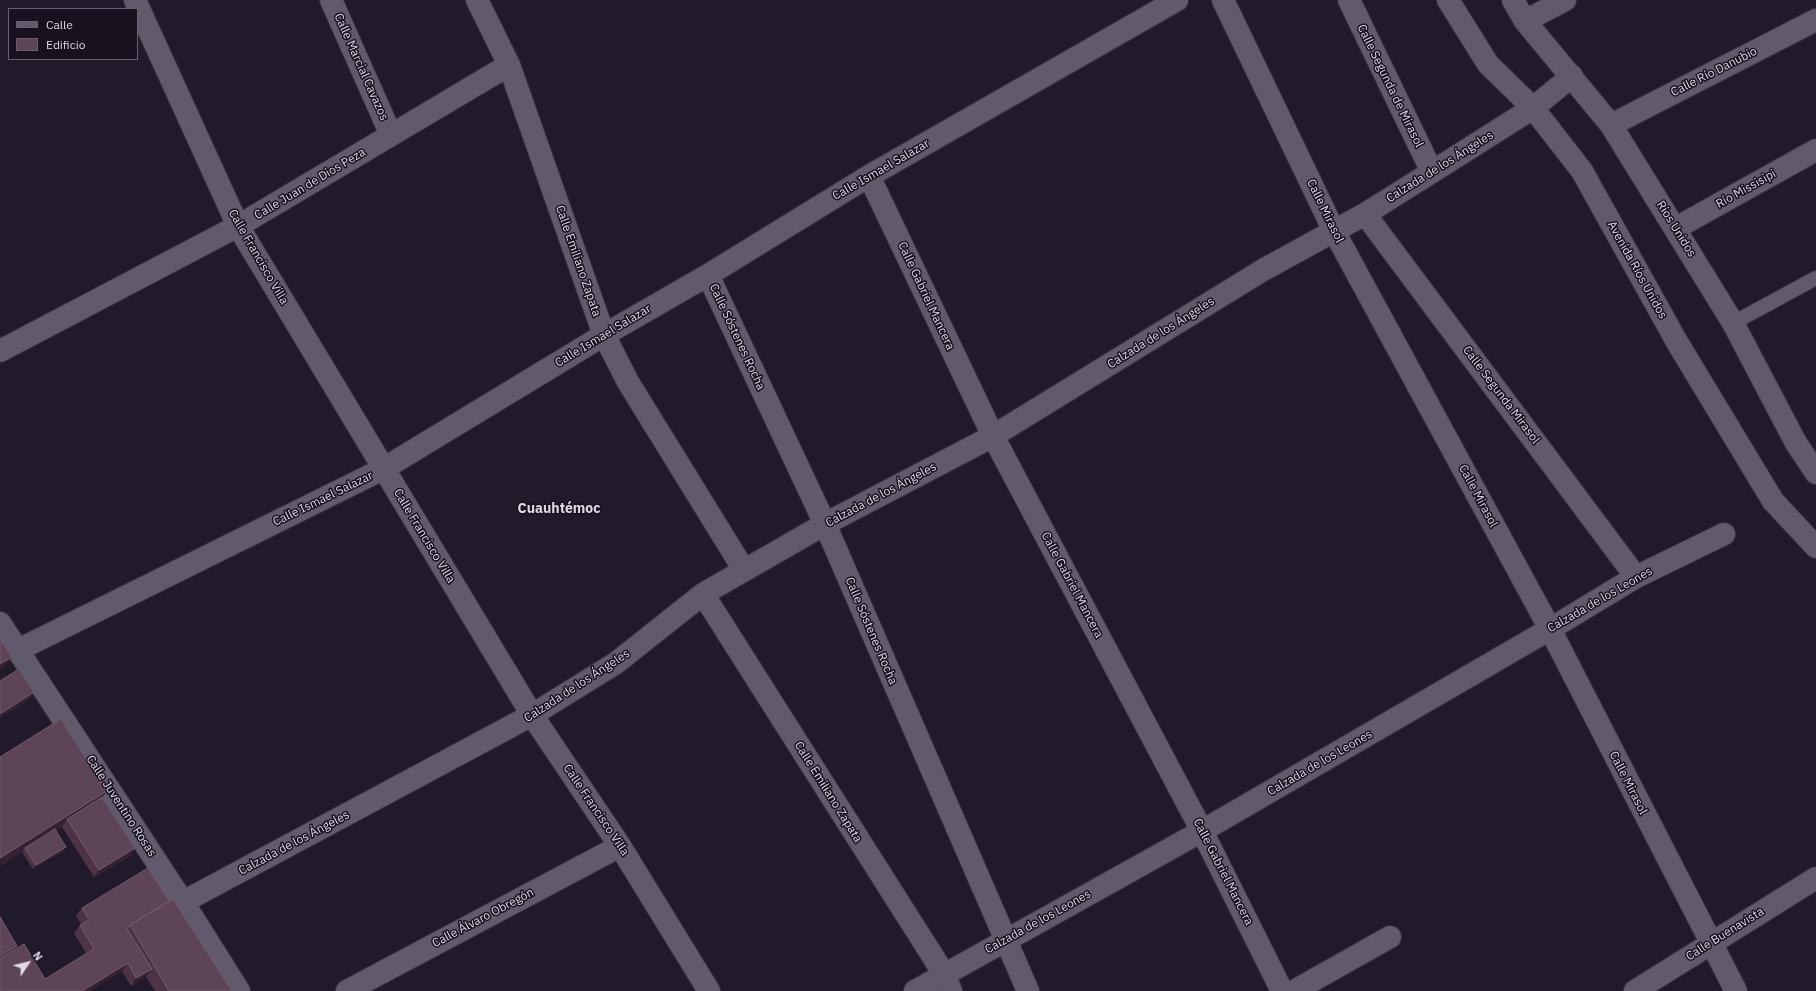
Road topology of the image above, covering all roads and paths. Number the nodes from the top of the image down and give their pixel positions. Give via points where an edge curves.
1 (135, 0) edge
2 (331, 0) edge
3 (477, 0) edge
4 (1177, 0) edge
5 (1223, 0) edge
6 (1349, 0) edge
7 (1448, 0) edge
8 (1513, 0) edge
9 (1565, 0) edge
10 (1816, 20) edge
11 (1525, 21) junction
12 (509, 66) junction
13 (1572, 76) junction
14 (1533, 108) junction
15 (1611, 125) junction
16 (392, 135) junction
17 (1816, 150) edge
18 (1432, 172) junction
19 (869, 176) junction
20 (1365, 214) junction
21 (238, 226) junction
22 (1676, 228) junction
23 (1334, 231) junction
24 (708, 275) junction
25 (1816, 278) edge
26 (1733, 323) junction
27 (604, 335) junction
28 (0, 351) edge
29 (993, 436) junction
30 (383, 469) junction
31 (1816, 473) edge
32 (825, 524) junction
33 (1724, 534) dead end
34 (1816, 547) edge
35 (744, 570) junction
36 (1636, 577) junction
37 (703, 594) junction
38 (0, 623) edge
39 (1550, 629) junction
40 (18, 650) junction
41 (532, 715) junction
42 (1202, 831) junction
43 (620, 846) junction
44 (1816, 878) edge
45 (183, 902) junction
46 (1390, 937) dead end
47 (1005, 940) junction
48 (1710, 942) junction
49 (947, 983) edge
50 (239, 991) edge
51 (346, 991) edge
52 (709, 991) edge
53 (916, 991) edge
54 (1028, 991) edge
55 (1282, 991) edge
56 (1294, 991) edge
57 (1635, 991) edge
58 (1736, 991) edge

1 - 21 street, Calle Francisco Villa
2 - 16 street, Calle Marcial Cavazos
3 - 12 street, Calle Emiliano Zapata
4 - 19 street, Calle Ismael Salazar
5 - 23 street, Calle Mirasol
6 - 18 street, Calle Segunda de Mirasol
7 - 14 street, Avenida Ríos Unidos via 1488,64
8 - 11 street, Ríos Unidos
9 - 11 street
10 - 15 street, Calle Río Danubio
11 - 13 street, Ríos Unidos
12 - 16 street, Calle Juan de Dios Peza
12 - 27 street, Calle Emiliano Zapata
13 - 14 street, Calzada de los Ángeles
13 - 15 street, Ríos Unidos
14 - 18 street, Calzada de los Ángeles
14 - 34 street, Avenida Ríos Unidos via 1582,171 1677,342 1773,501
15 - 22 street, Ríos Unidos
16 - 21 street, Calle Juan de Dios Peza
17 - 22 street, Río Missisipi
18 - 20 street, Calzada de los Ángeles
19 - 24 street, Calle Ismael Salazar
19 - 29 street, Calle Gabriel Mancera
20 - 23 street, Calzada de los Ángeles
20 - 36 street, Calle Segunda Mirasol
21 - 28 street, Calle Juan de Dios Peza
21 - 30 street, Calle Francisco Villa
22 - 26 street, Ríos Unidos
23 - 29 street, Calzada de los Ángeles via 1263,270
23 - 39 street, Calle Mirasol
24 - 27 street, Calle Ismael Salazar
24 - 32 street, Calle Sóstenes Rocha
25 - 26 lane
26 - 31 street, Ríos Unidos via 1796,443
27 - 30 street, Calle Ismael Salazar
27 - 35 street, Calle Emiliano Zapata via 628,382
29 - 32 street, Calzada de los Ángeles
29 - 42 street, Calle Gabriel Mancera
30 - 40 street, Calle Ismael Salazar
30 - 41 street, Calle Francisco Villa
32 - 35 street, Calzada de los Ángeles
32 - 47 street, Calle Sóstenes Rocha
33 - 36 street, Calzada de los Leones
35 - 37 street, Calzada de los Ángeles
36 - 39 street, Calzada de los Leones
37 - 41 street, Calzada de los Ángeles via 616,663
37 - 49 street, Calle Emiliano Zapata
38 - 40 street, Calle Juventino Rosas
39 - 42 street, Calzada de los Leones
39 - 48 street, Calle Mirasol
40 - 45 street, Calle Juventino Rosas
41 - 43 street, Calle Francisco Villa
41 - 45 street, Calzada de los Ángeles
42 - 47 street, Calzada de los Leones
42 - 55 street, Calle Gabriel Mancera
43 - 51 street, Calle Álvaro Obregón
43 - 52 street, Calle Francisco Villa
44 - 48 street, Calle Buenavista
45 - 50 street, Calle Juventino Rosas
46 - 56 street
47 - 49 street, Calzada de los Leones
47 - 54 street, Calle Sóstenes Rocha
48 - 57 street, Calle Buenavista
48 - 58 street, Calle Mirasol
49 - 53 street, Calzada de los Leones

